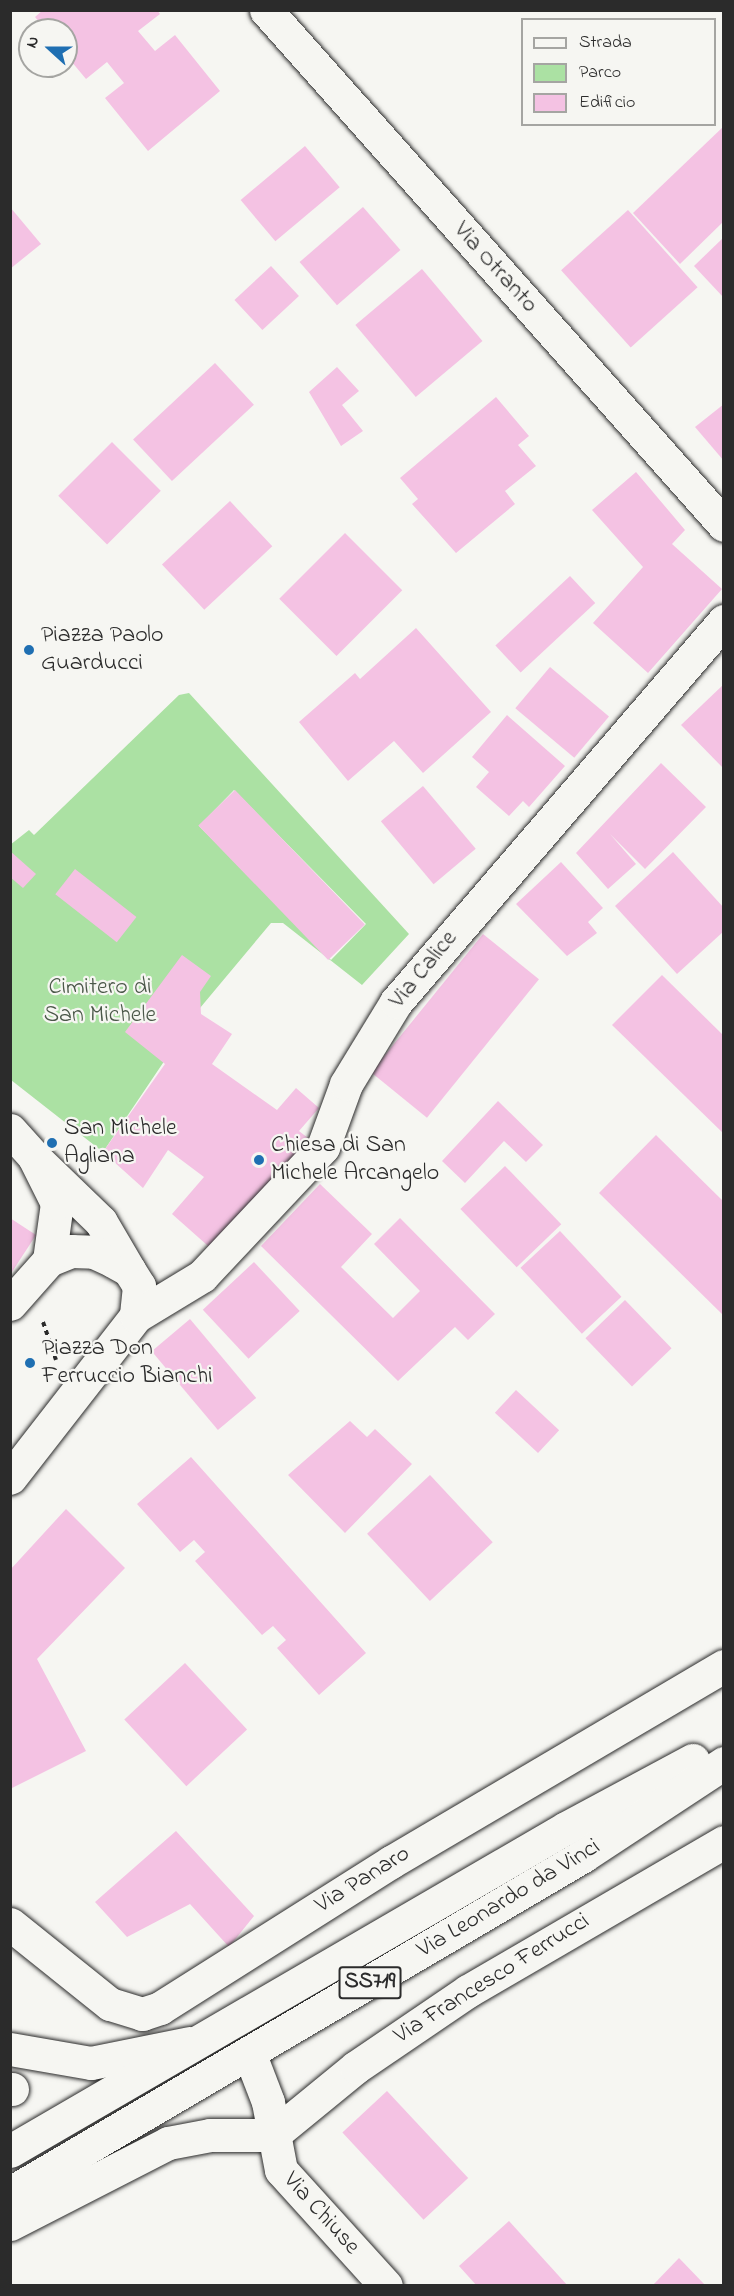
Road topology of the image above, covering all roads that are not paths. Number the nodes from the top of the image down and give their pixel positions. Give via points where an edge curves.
1 (266, 10) edge
2 (723, 525) edge
3 (723, 621) edge
4 (10, 1130) edge
5 (34, 1157) junction
6 (49, 1260) junction
7 (129, 1270) junction
8 (17, 1298) edge
9 (136, 1316) junction
10 (10, 1478) edge
11 (723, 1666) edge
12 (723, 1744) edge
13 (723, 1763) edge
14 (723, 1842) edge
15 (10, 1924) edge
16 (193, 2042) junction
17 (10, 2049) edge
18 (250, 2055) junction
19 (273, 2135) junction
20 (10, 2151) edge
21 (10, 2193) edge
22 (10, 2224) edge
23 (386, 2286) edge

1 - 2 street, Via Otranto
3 - 9 street, Via Calice via 396,1002 346,1084 323,1147 202,1276
4 - 5 street
5 - 6 street via 57,1203
5 - 7 street via 101,1222
6 - 7 street via 82,1250
6 - 8 street
7 - 9 street via 139,1286
9 - 10 street
11 - 15 street, Via Panaro via 391,1862 160,2008 142,2014 110,2004
12 - 16 street, Via Leonardo da Vinci / SS719
13 - 18 street, Via Leonardo da Vinci / SS719 via 583,1856
14 - 19 street, Via Francesco Ferrucci via 468,1991 356,2067
16 - 17 street via 91,2063
16 - 20 street, Via Leonardo da Vinci / SS719
18 - 19 street, Via Chiuse
18 - 21 street, Via Leonardo da Vinci / SS719
19 - 22 street via 210,2135 168,2143
19 - 23 street, Via Chiuse via 277,2162 289,2182

